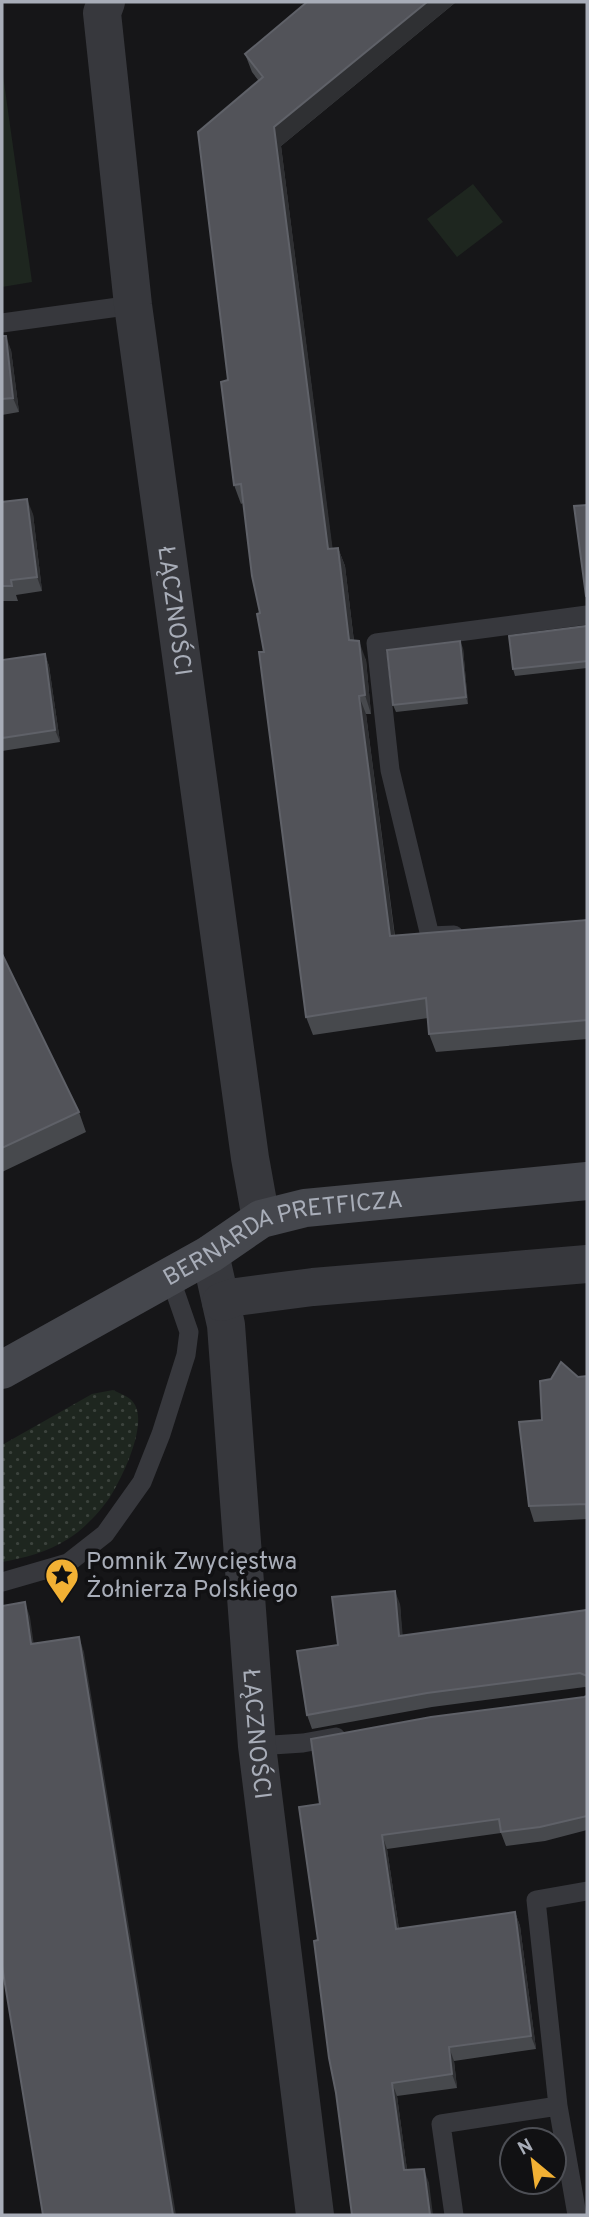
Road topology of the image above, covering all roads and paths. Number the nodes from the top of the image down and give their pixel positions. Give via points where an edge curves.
1 (106, 2) edge
2 (134, 304) junction
3 (2, 323) edge
4 (587, 615) edge
5 (472, 933) edge
6 (587, 1181) edge
7 (261, 1219) junction
8 (210, 1254) junction
9 (587, 1264) edge
10 (170, 1277) junction
11 (221, 1301) junction
12 (2, 1370) edge
13 (2, 1583) edge
14 (355, 1733) edge
15 (257, 1746) junction
16 (587, 1891) edge
17 (558, 2106) junction
18 (315, 2215) edge
19 (454, 2215) edge
20 (577, 2215) edge

1 - 2 street, ŁĄCZNOŚCI via 102,13
2 - 3 lane
2 - 7 street, ŁĄCZNOŚCI
4 - 5 lane via 376,643 390,770 430,936
6 - 7 street, BERNARDA PRETFICZA via 305,1208
7 - 8 street, BERNARDA PRETFICZA
8 - 10 street, BERNARDA PRETFICZA
8 - 11 street, ŁĄCZNOŚCI
9 - 11 street via 313,1287
10 - 12 street, BERNARDA PRETFICZA
10 - 13 lane via 189,1332 186,1355 142,1482 105,1534 68,1563
11 - 15 street, ŁĄCZNOŚCI
14 - 15 lane
15 - 18 street, ŁĄCZNOŚCI
16 - 17 lane via 537,1900
17 - 19 lane via 441,2124
17 - 20 lane

